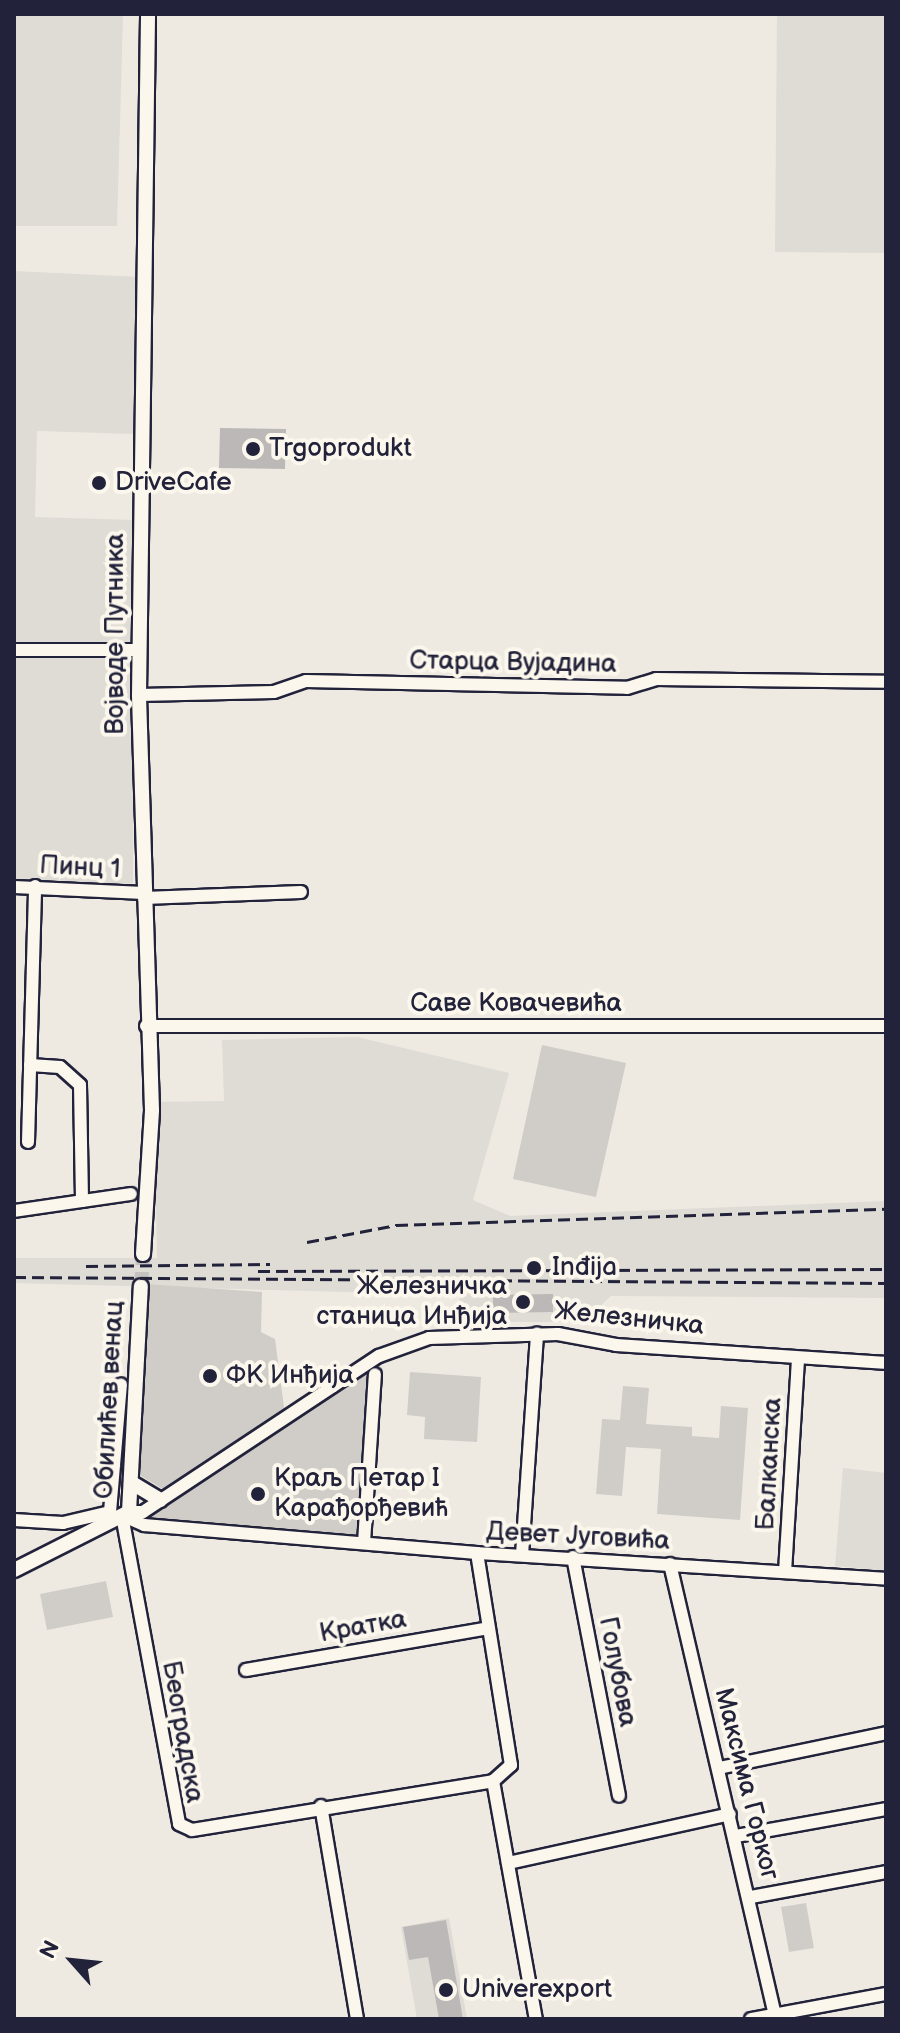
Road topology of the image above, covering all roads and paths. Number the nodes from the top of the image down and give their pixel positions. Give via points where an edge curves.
1 (148, 14) edge
2 (14, 650) edge
3 (140, 650) junction
4 (886, 682) edge
5 (139, 695) junction
6 (35, 886) junction
7 (14, 887) edge
8 (301, 892) dead end
9 (144, 895) junction
10 (146, 1026) junction
11 (886, 1026) edge
12 (30, 1065) junction
13 (28, 1142) dead end
14 (131, 1194) dead end
15 (82, 1201) junction
16 (14, 1211) edge
17 (143, 1254) tunnel mouth
18 (141, 1286) tunnel mouth
19 (537, 1334) junction
20 (798, 1359) junction
21 (886, 1363) edge
22 (375, 1374) dead end
23 (121, 1384) dead end
24 (132, 1483) junction
25 (160, 1500) junction
26 (126, 1516) junction
27 (14, 1520) edge
28 (63, 1523) junction
29 (364, 1543) junction
30 (71, 1545) junction
31 (477, 1553) junction
32 (522, 1555) junction
33 (573, 1557) junction
34 (670, 1564) junction
35 (14, 1570) edge
36 (785, 1572) junction
37 (886, 1579) edge
38 (488, 1628) junction
39 (246, 1670) dead end
40 (886, 1733) edge
41 (719, 1768) junction
42 (493, 1781) junction
43 (619, 1796) dead end
44 (321, 1806) junction
45 (886, 1809) edge
46 (730, 1814) junction
47 (736, 1836) junction
48 (508, 1863) junction
49 (886, 1872) edge
50 (751, 1897) junction
51 (886, 1994) edge
52 (769, 2017) edge
53 (357, 2019) edge
54 (536, 2019) edge
55 (751, 2019) edge

1 - 3 main road, Војводе Путника
2 - 3 street
3 - 5 main road, Војводе Путника
4 - 5 street, Старца Вујадина via 656,679 627,688 306,681 274,692
5 - 9 main road, Војводе Путника
6 - 7 street, Пинц 1
6 - 9 street, Пинц 1
6 - 12 street
8 - 9 street, Пинц 1
9 - 10 main road, Војводе Путника
10 - 11 street, Саве Ковачевића
10 - 17 main road, Војводе Путника via 152,1110
12 - 13 street
12 - 15 street via 60,1067 80,1085
14 - 15 street
15 - 16 street
18 - 24 main road, Обилићев венац
19 - 20 street, Железничка
19 - 25 street, Железничка via 442,1337 391,1350
19 - 32 street
20 - 21 street, Железничка
20 - 36 street, Балканска
22 - 29 street
23 - 28 street via 113,1507 95,1520
24 - 25 main road
24 - 26 main road, Обилићев венац
25 - 26 street, Железничка
26 - 29 street, Девет Југовића via 144,1525
26 - 30 main road, Железничка
26 - 44 street, Београдска via 174,1817 192,1830
27 - 28 street
28 - 30 street
29 - 31 street, Девет Југовића
30 - 35 main road, Железничка
31 - 32 street, Девет Југовића
31 - 38 street
32 - 33 street, Девет Југовића
33 - 34 street, Девет Југовића
33 - 43 street, Голубова
34 - 36 street, Девет Југовића
34 - 41 street, Максима Горког
36 - 37 street, Девет Југовића
38 - 39 street, Кратка
38 - 42 street via 511,1765
40 - 41 street
41 - 46 street, Максима Горког
42 - 44 street, Београдска
42 - 48 street
44 - 53 street
45 - 47 street
46 - 47 street, Максима Горког
46 - 48 street
47 - 50 street, Максима Горког
48 - 54 street
49 - 50 street
50 - 52 street, Максима Горког
51 - 52 street
52 - 55 street

